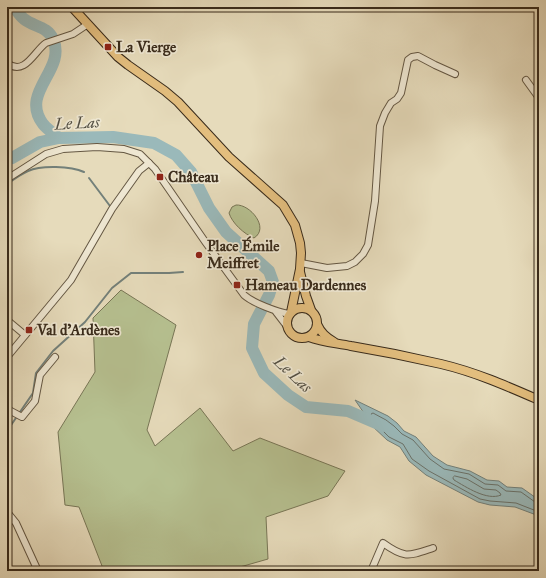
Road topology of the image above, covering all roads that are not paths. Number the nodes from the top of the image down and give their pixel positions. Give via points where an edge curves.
1 (72, 7) edge
2 (88, 24) junction
3 (7, 63) edge
4 (455, 74) dead end
5 (526, 80) dead end
6 (539, 98) edge
7 (149, 163) junction
8 (7, 179) edge
9 (300, 266) junction
10 (311, 310) junction
11 (275, 311) junction
12 (290, 313) junction
13 (7, 320) edge
14 (317, 324) junction
15 (286, 325) junction
16 (25, 334) junction
17 (309, 337) junction
18 (337, 343) junction
19 (7, 356) edge
20 (55, 357) dead end
21 (539, 400) edge
22 (7, 409) edge
23 (7, 512) edge
24 (433, 548) dead end
25 (38, 571) edge
26 (371, 571) edge

1 - 2 main road
2 - 3 street via 73,34 42,45 35,55 22,65 15,67
2 - 9 main road via 128,65 178,102 229,157 283,205 298,235
4 - 9 street via 418,56 408,60 401,94 398,100 391,103 380,126 375,201 368,245 355,262 347,266
5 - 6 street
7 - 8 street via 140,154 124,149 63,149 46,154
7 - 11 street via 247,297
7 - 16 street via 139,171 112,209 71,280
9 - 10 main road
9 - 12 main road
10 - 12 main road via 298,308
10 - 14 main road
11 - 12 street
11 - 15 street
12 - 15 main road
13 - 16 street
14 - 17 main road via 315,332
14 - 18 main road via 324,335
15 - 17 main road via 294,336
16 - 19 street
17 - 18 main road
18 - 21 main road via 479,374
20 - 22 street via 40,375 34,401 26,414 22,417
23 - 25 street via 16,523
24 - 26 street via 409,555 394,551 383,543

